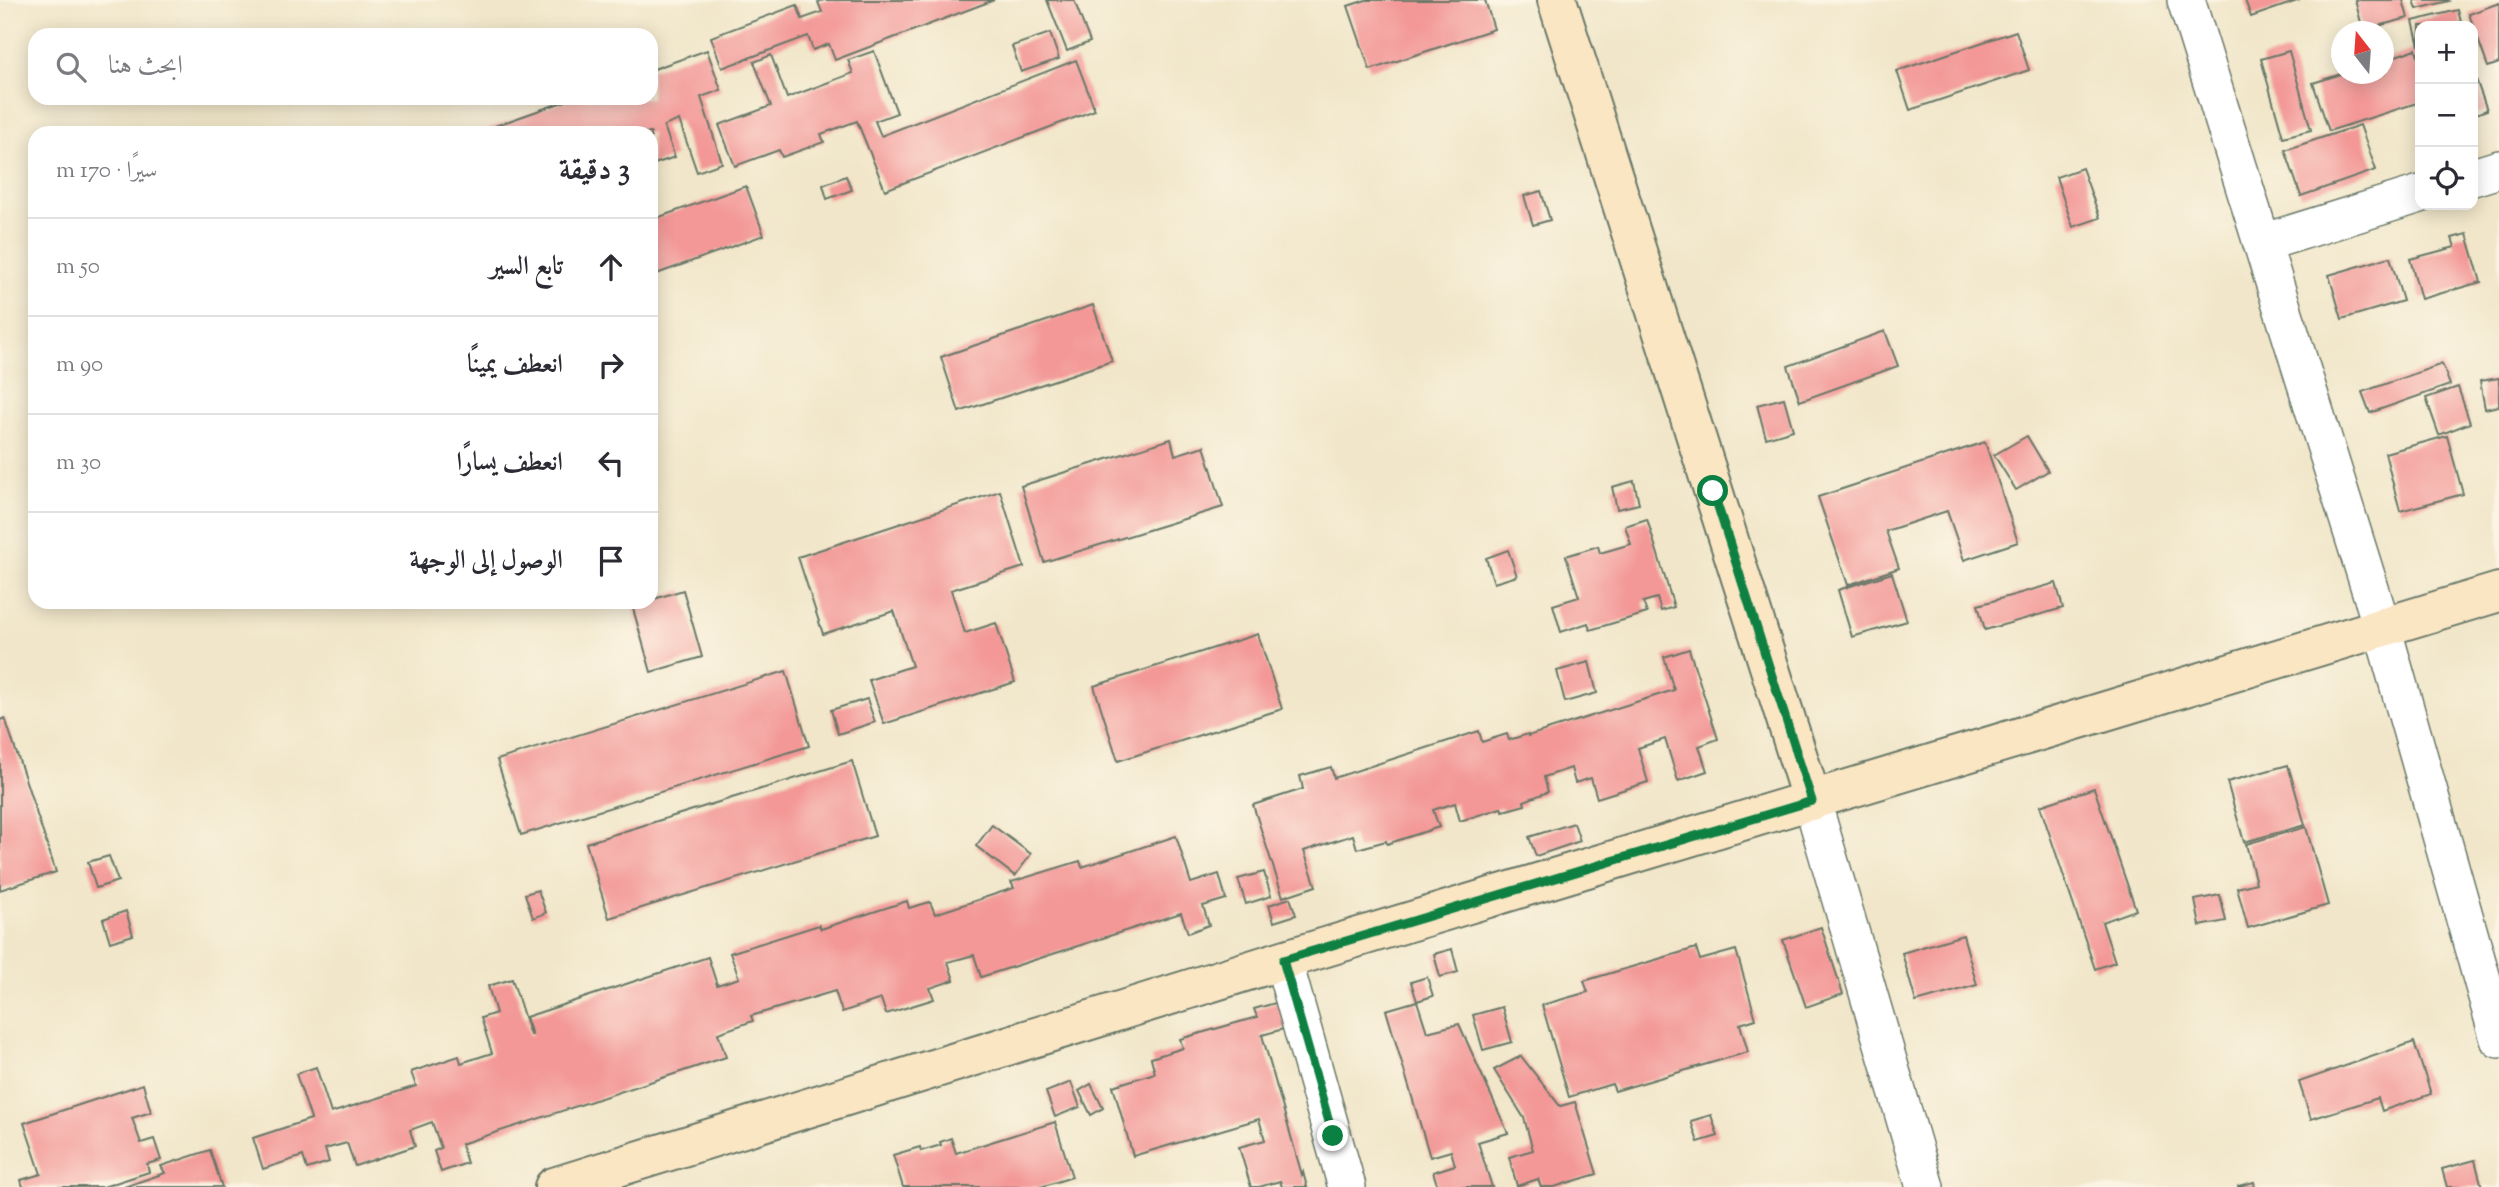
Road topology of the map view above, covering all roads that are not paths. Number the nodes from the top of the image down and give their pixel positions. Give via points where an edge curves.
1 (1557, 0) edge
2 (2186, 0) edge
3 (2499, 169) edge
4 (2478, 175) edge
5 (2415, 196) edge
6 (2262, 243) junction
7 (2499, 592) edge
8 (2382, 627) junction
9 (1812, 801) junction
10 (1283, 960) junction
11 (2499, 1039) edge
12 (554, 1187) edge
13 (1347, 1187) edge
14 (1925, 1187) edge

1 - 9 street
2 - 6 street
3 - 4 street
5 - 6 street
6 - 8 street
7 - 8 street
8 - 9 street
8 - 11 street
9 - 10 street
9 - 14 street
10 - 12 street
10 - 13 street

